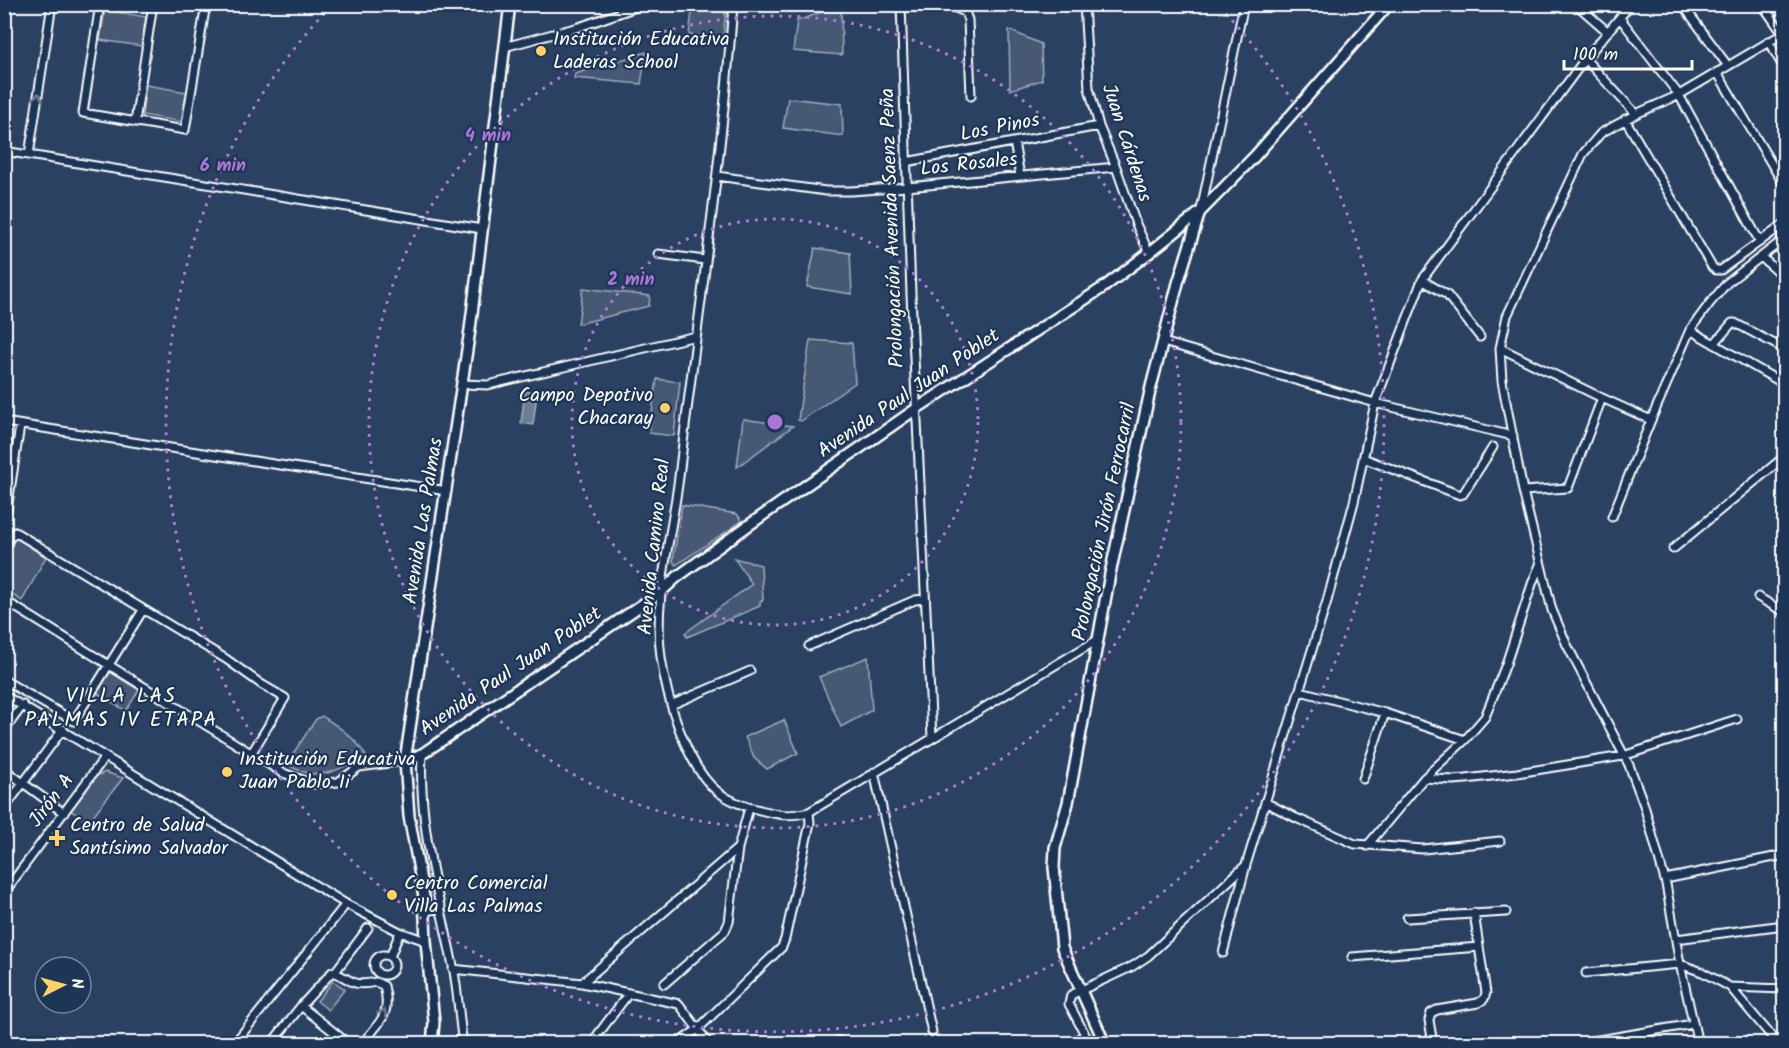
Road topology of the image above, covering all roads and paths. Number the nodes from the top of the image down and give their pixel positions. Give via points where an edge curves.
1 (52, 4) edge
2 (100, 4) edge
3 (153, 4) edge
4 (206, 4) edge
5 (510, 4) edge
6 (645, 4) edge
7 (733, 4) edge
8 (1084, 4) edge
9 (1244, 4) edge
10 (1389, 4) edge
11 (1576, 4) edge
12 (1631, 4) edge
13 (1682, 4) edge
14 (1762, 4) edge
15 (901, 6) edge
16 (1620, 18) junction
17 (1608, 32) junction
18 (1784, 34) edge
19 (1768, 41) junction
20 (504, 47) junction
21 (1585, 59) junction
22 (1728, 66) junction
23 (1785, 69) edge
24 (1717, 72) junction
25 (1679, 95) junction
26 (971, 96) dead end
27 (1636, 114) junction
28 (1626, 120) junction
29 (135, 122) junction
30 (1100, 126) junction
31 (1014, 142) junction
32 (4, 151) edge
33 (29, 155) junction
34 (906, 162) junction
35 (1116, 167) junction
36 (717, 176) junction
37 (1020, 176) junction
38 (1785, 185) edge
39 (907, 187) junction
40 (1200, 212) junction
41 (1785, 224) edge
42 (482, 229) junction
43 (1174, 233) junction
44 (1785, 239) edge
45 (1760, 242) junction
46 (1190, 247) junction
47 (1149, 253) junction
48 (658, 254) dead end
49 (1761, 257) junction
50 (705, 260) junction
51 (1785, 277) edge
52 (1422, 280) junction
53 (1690, 330) junction
54 (696, 336) junction
55 (1480, 337) dead end
56 (1163, 342) junction
57 (1714, 344) junction
58 (1500, 348) junction
59 (1785, 349) edge
60 (463, 384) junction
61 (1785, 384) edge
62 (1602, 398) junction
63 (1376, 403) junction
64 (916, 409) junction
65 (1651, 420) junction
66 (4, 422) edge
67 (20, 426) junction
68 (1513, 436) junction
69 (1493, 447) dead end
70 (1785, 457) edge
71 (1364, 458) junction
72 (447, 491) junction
73 (1524, 491) junction
74 (7, 510) dead end
75 (1612, 517) dead end
76 (4, 544) edge
77 (1673, 549) dead end
78 (1540, 565) junction
79 (662, 591) junction
80 (1758, 597) dead end
81 (925, 599) junction
82 (4, 600) edge
83 (143, 610) junction
84 (1785, 612) edge
85 (1099, 639) junction
86 (809, 646) dead end
87 (109, 666) junction
88 (750, 671) dead end
89 (4, 680) edge
90 (1300, 691) junction
91 (4, 695) edge
92 (23, 705) junction
93 (671, 705) junction
94 (1386, 713) junction
95 (1737, 719) dead end
96 (63, 729) junction
97 (4, 731) edge
98 (932, 738) junction
99 (1464, 740) junction
100 (251, 754) junction
101 (422, 754) junction
102 (1623, 756) junction
103 (105, 757) junction
104 (405, 761) junction
105 (4, 769) edge
106 (874, 772) junction
107 (1424, 778) junction
108 (1363, 779) dead end
109 (24, 783) junction
110 (1265, 802) junction
111 (749, 808) junction
112 (4, 809) edge
113 (808, 812) junction
114 (64, 813) junction
115 (1500, 841) dead end
116 (1366, 846) junction
117 (738, 848) junction
118 (1785, 855) edge
119 (1246, 865) junction
120 (1665, 879) junction
121 (4, 893) edge
122 (346, 904) junction
123 (441, 907) junction
124 (425, 912) junction
125 (1474, 912) junction
126 (1506, 912) dead end
127 (1407, 918) dead end
128 (1785, 925) edge
129 (368, 928) dead end
130 (400, 932) junction
131 (1676, 939) junction
132 (426, 941) junction
133 (1479, 947) junction
134 (1223, 954) dead end
135 (390, 957) junction
136 (1352, 957) dead end
137 (1680, 964) junction
138 (453, 969) junction
139 (335, 972) junction
140 (1586, 972) dead end
141 (382, 974) junction
142 (379, 983) junction
143 (582, 983) junction
144 (664, 984) dead end
145 (1730, 987) junction
146 (1081, 989) junction
147 (1785, 989) edge
148 (629, 993) junction
149 (301, 1006) junction
150 (1693, 1024) junction
151 (698, 1029) junction
152 (932, 1032) dead end
153 (1085, 1035) junction
154 (596, 1037) dead end
155 (272, 1043) edge
156 (234, 1044) edge
157 (349, 1044) edge
158 (362, 1044) edge
159 (432, 1044) edge
160 (463, 1044) edge
161 (677, 1044) edge
162 (709, 1044) edge
163 (834, 1044) edge
164 (847, 1044) edge
165 (1068, 1044) edge
166 (1090, 1044) edge
167 (1105, 1044) edge
168 (1433, 1044) edge
169 (1575, 1044) edge
170 (1698, 1044) edge
171 (1778, 1044) edge

33 -> 1 street
2 - 29 street via 83,113
3 - 29 street
4 - 29 street via 185,130
5 - 20 street, Avenida Las Palmas
6 - 20 street
7 - 36 street, Avenida Camino Real
8 - 30 street, Juan Cárdenas via 1089,88
9 - 40 street, Prolongación Jirón Ferrocarril
10 - 40 street, Avenida Paul Juan Poblet via 1255,156
11 - 17 street
12 - 16 street
13 - 22 street
14 - 18 street
15 - 26 street via 951,6 964,12 968,20
15 - 34 street, Prolongación Avenida Saenz Peña
16 - 17 street
16 - 25 street
17 - 21 street
18 - 19 street
19 - 22 street
19 - 23 street
20 - 42 street, Avenida Las Palmas
21 - 27 street
21 - 52 street
22 - 24 street
24 - 25 street
24 - 38 street
25 - 27 street
25 - 45 street
27 - 28 street
28 - 45 street via 1712,267 1721,270
28 - 58 street via 1601,133 1583,154 1507,316
30 - 31 street, Los Pinos
30 - 35 street, Juan Cárdenas
31 - 34 street, Los Pinos
31 - 37 street
32 - 33 street
33 - 42 street
34 - 39 street, Prolongación Avenida Saenz Peña
35 - 37 street, Los Rosales
35 - 47 street, Juan Cárdenas
36 - 39 street, Los Rosales via 826,191
36 - 50 street, Avenida Camino Real
37 - 39 street, Los Rosales
39 - 64 street, Prolongación Avenida Saenz Peña
40 - 43 street, Avenida Paul Juan Poblet
40 - 46 street, Prolongación Jirón Ferrocarril
41 - 45 street
42 - 60 street, Avenida Las Palmas
43 - 46 street via 1181,234
43 - 47 street, Avenida Paul Juan Poblet
44 - 49 street
46 - 56 street, Prolongación Jirón Ferrocarril
47 - 64 street, Avenida Paul Juan Poblet via 1104,287
48 - 50 street
49 - 51 street
49 - 53 street via 1727,284
50 - 54 street, Avenida Camino Real
52 - 55 street via 1447,296
52 - 63 street
53 - 57 street
53 - 65 street
54 - 60 street via 488,385
54 - 79 street, Avenida Camino Real
56 - 63 street
56 - 85 street, Prolongación Jirón Ferrocarril via 1114,555
57 - 59 street via 1735,323
57 - 61 street
58 - 62 street
58 - 68 street
60 - 72 street, Avenida Las Palmas
62 - 65 street
62 - 73 street via 1568,488
63 - 68 street
63 - 71 street
64 - 79 street, Avenida Paul Juan Poblet
64 - 81 street, Prolongación Avenida Saenz Peña
65 - 75 street
66 - 67 street
67 - 72 street
67 - 74 street
68 - 73 street
69 - 71 street via 1460,495
70 - 77 street
71 - 90 street via 1328,601
72 - 104 street, Avenida Las Palmas
73 - 78 street
76 - 83 street via 15,532
78 - 99 street via 1485,717
78 - 102 street via 1552,610 1567,645
79 - 93 street, Avenida Camino Real via 661,657
79 - 101 street, Avenida Paul Juan Poblet
80 - 84 street
81 - 86 street
81 - 98 street, Prolongación Avenida Saenz Peña
82 - 87 street
83 - 87 street
83 - 100 street via 285,698
85 - 98 street, Avenida Camino Real
85 - 146 street, Prolongación Jirón Ferrocarril via 1054,867 1062,948
87 - 89 street via 74,721
87 - 100 street
88 - 93 street
90 - 94 street
90 - 110 street
91 - 92 street
92 - 96 street
92 - 97 street
93 - 111 street, Avenida Camino Real via 704,778 719,792
94 - 99 street
94 - 108 street
95 - 102 street
96 - 103 street
96 - 109 street
98 - 106 street, Avenida Camino Real
99 - 107 street
100 - 104 street via 283,773 314,784 338,782 359,767
101 - 104 street, Avenida Paul Juan Poblet
101 - 123 street via 423,811
102 - 107 street via 1466,779
102 - 120 street via 1644,805
103 - 114 street, Jirón A
103 - 122 street
104 - 124 street, Avenida Las Palmas via 409,816
105 - 109 street
106 - 113 street, Avenida Camino Real
106 - 152 street
107 - 116 street
109 - 112 street
109 - 114 street
110 - 116 street via 1340,838
110 - 119 street
111 - 113 street, Avenida Camino Real via 792,816
111 - 117 street
113 - 151 street via 810,823 782,947
114 - 121 street, Jirón A
115 - 116 street via 1423,849
117 - 143 street
117 - 144 street via 725,931
118 - 120 street
119 - 134 street
119 - 146 street via 1148,956
120 - 131 street
122 - 130 street
122 - 156 street
123 - 124 street
123 - 138 street
124 - 132 street, Avenida Las Palmas
125 - 126 street
125 - 127 street
125 - 133 street
128 - 131 street
129 - 139 street
130 - 132 street
130 - 135 street
131 - 137 street
132 - 159 street, Avenida Las Palmas via 434,1022
133 - 136 street
133 - 168 street via 1484,999 1431,1013
135 - 141 street via 393,968
135 - 141 street via 377,958 374,966
137 - 140 street
137 - 145 street
137 - 150 street
138 - 143 street
138 - 160 street
139 - 142 street via 351,983
139 - 149 street
141 - 142 street
158 -> 142 street via 385,1016 387,998
143 - 148 street
145 - 147 street
145 - 171 street
146 - 153 street via 1071,994 1069,1004
146 - 167 street, Prolongación Jirón Ferrocarril
148 - 151 street via 679,1004
148 - 154 street
149 - 155 street
149 - 157 street
150 - 169 street
150 - 170 street
151 - 161 street
151 - 162 street
153 - 165 street
153 - 166 street
163 - 164 street

